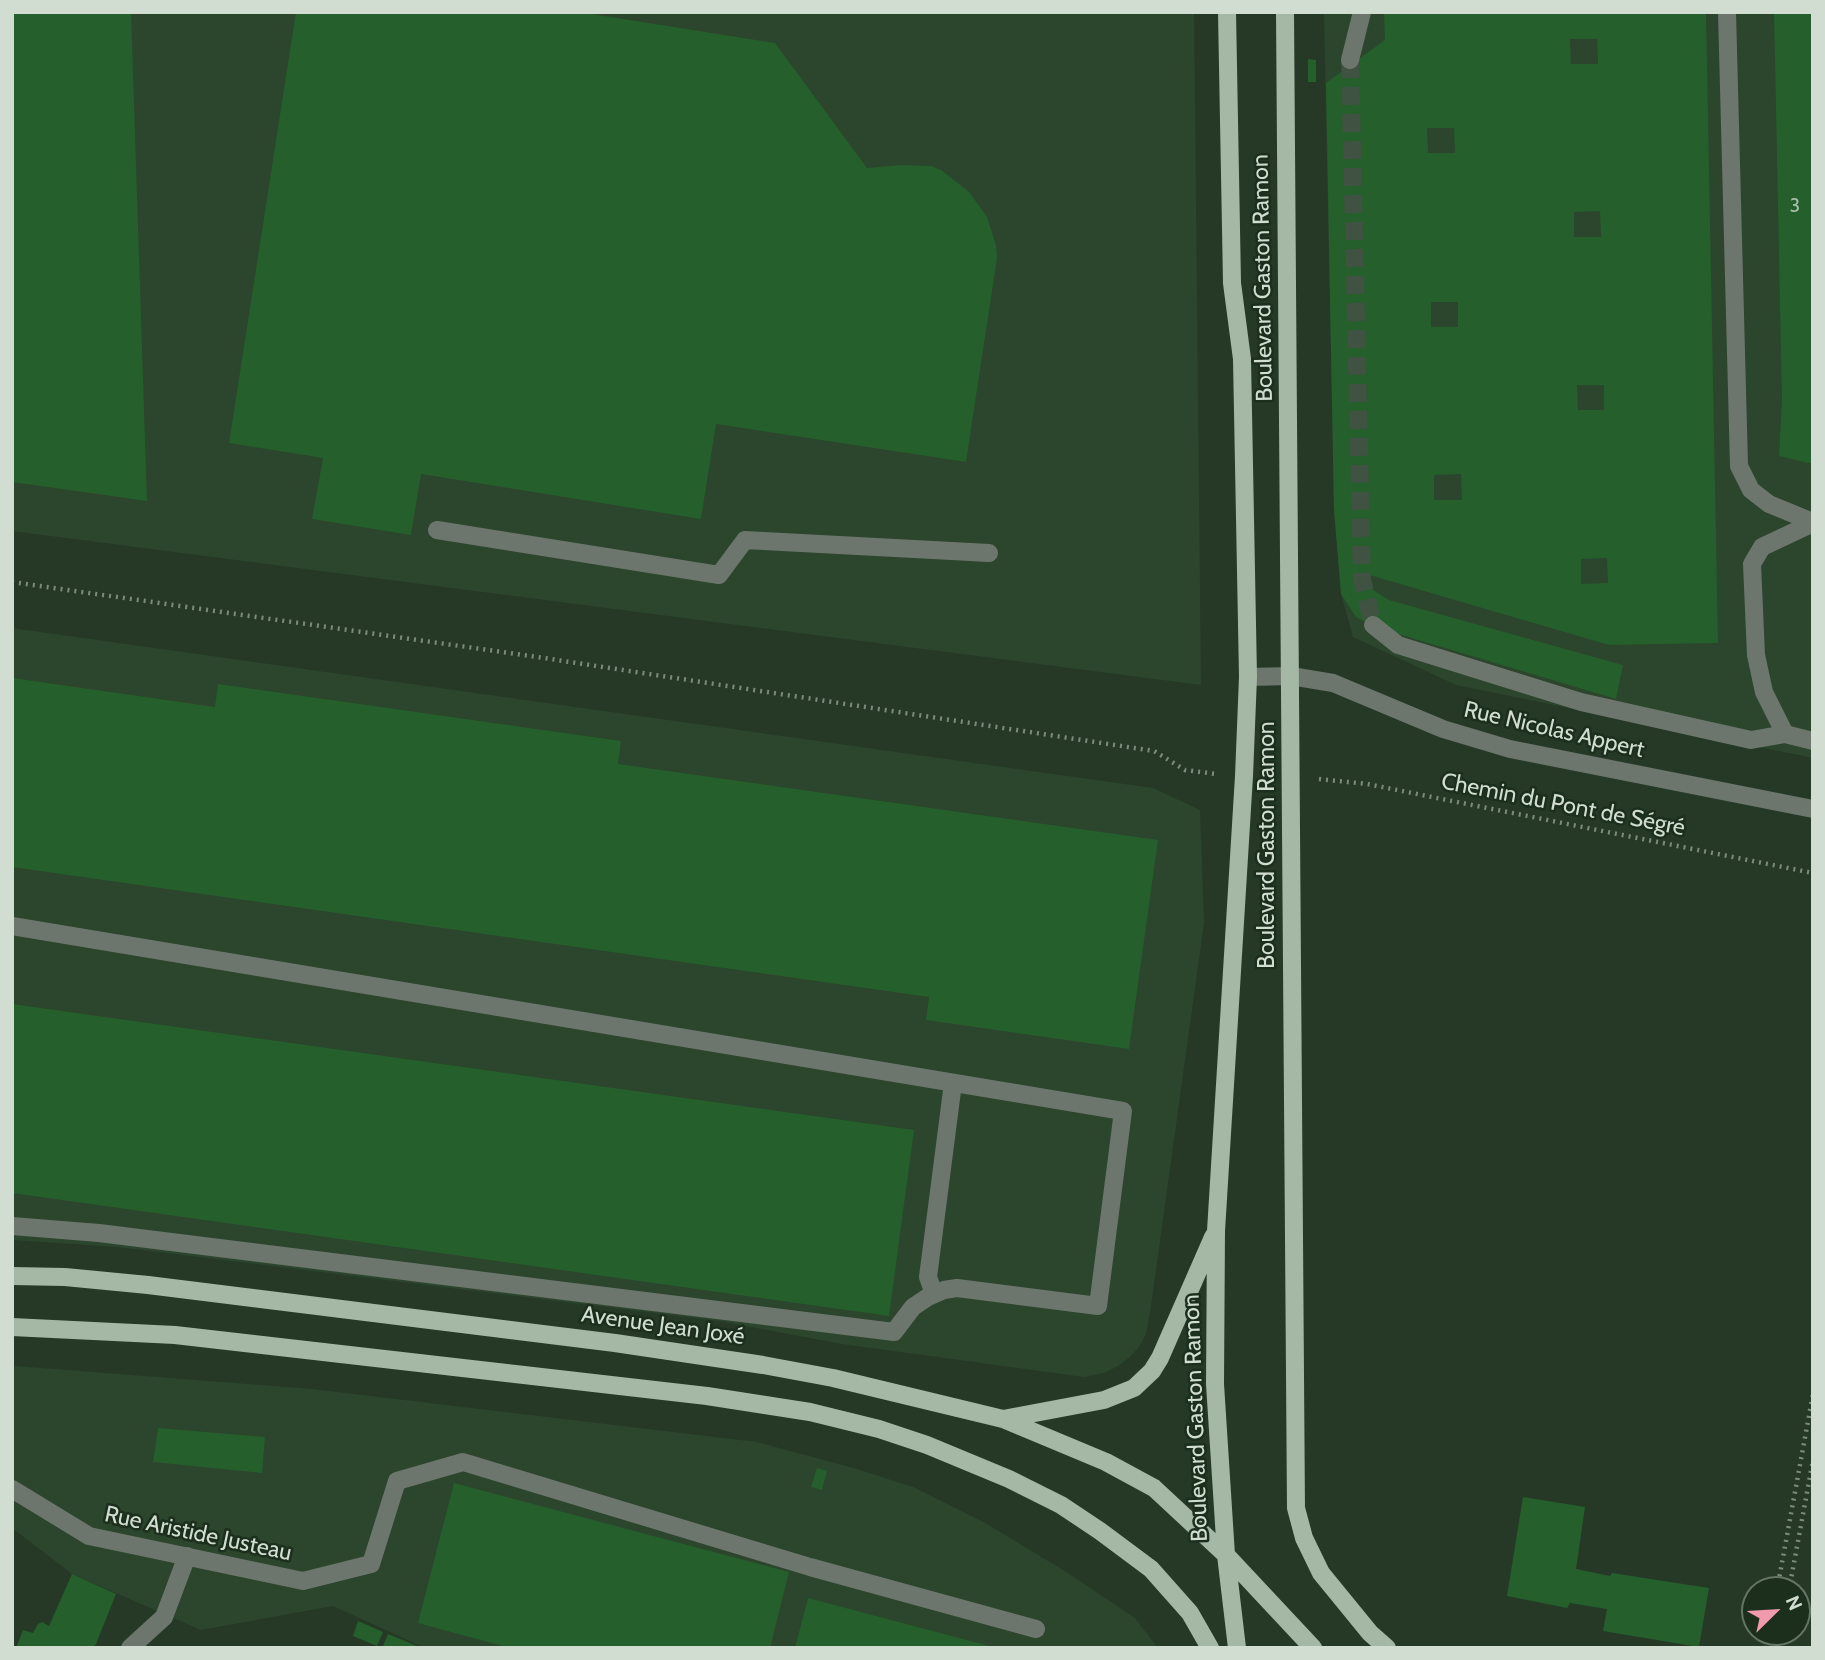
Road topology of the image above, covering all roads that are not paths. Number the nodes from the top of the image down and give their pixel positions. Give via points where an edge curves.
1 (1227, 12) edge
2 (1285, 12) edge
3 (1362, 12) edge
4 (1727, 12) edge
5 (1350, 60) tunnel mouth
6 (1813, 523) edge
7 (437, 530) dead end
8 (989, 553) dead end
9 (1373, 625) tunnel mouth
10 (1248, 677) junction
11 (1291, 677) junction
12 (1785, 734) junction
13 (1813, 741) edge
14 (1813, 810) edge
15 (12, 926) edge
16 (953, 1083) junction
17 (12, 1226) edge
18 (1216, 1231) junction
19 (12, 1276) edge
20 (934, 1294) junction
21 (12, 1328) edge
22 (1003, 1419) junction
23 (12, 1489) edge
24 (1226, 1555) junction
25 (187, 1556) junction
26 (1036, 1629) dead end
27 (130, 1648) edge
28 (1210, 1648) edge
29 (1237, 1648) edge
30 (1313, 1648) edge
31 (1387, 1648) edge

1 - 10 main road, Boulevard Gaston Ramon via 1232,282 1242,359
2 - 11 main road, Boulevard Gaston Ramon
3 - 5 street
4 - 6 street via 1739,466 1751,490 1769,504
6 - 12 street via 1762,548 1752,564 1756,655 1764,692
7 - 8 street via 719,575 745,540
9 - 12 street via 1398,645 1581,702 1751,740
10 - 11 street, Rue Nicolas Appert
10 - 18 main road, Boulevard Gaston Ramon
11 - 14 street, Rue Nicolas Appert via 1333,683 1443,729 1510,749
11 - 31 main road, Boulevard Gaston Ramon via 1296,1508 1321,1573
12 - 13 street
15 - 16 street
16 - 20 street via 928,1277
16 - 20 street via 1123,1111 1098,1306 970,1288
17 - 20 street via 127,1236 894,1332 913,1307
18 - 22 main road via 1160,1358 1134,1388 1104,1400
18 - 24 main road, Boulevard Gaston Ramon via 1215,1384
19 - 22 main road, Avenue Jean Joxé via 148,1285 763,1364
21 - 28 main road via 175,1335 707,1396 810,1412 879,1429 1009,1479 1100,1531 1151,1569 1190,1613
22 - 24 main road, Avenue Jean Joxé via 1106,1462 1154,1488
23 - 25 street, Rue Aristide Justeau via 89,1535
24 - 29 main road, Boulevard Gaston Ramon
24 - 30 main road, Avenue Jean Joxé
25 - 26 street, Rue Aristide Justeau via 303,1581 372,1564 397,1481 463,1462 810,1567
25 - 27 street via 164,1617

